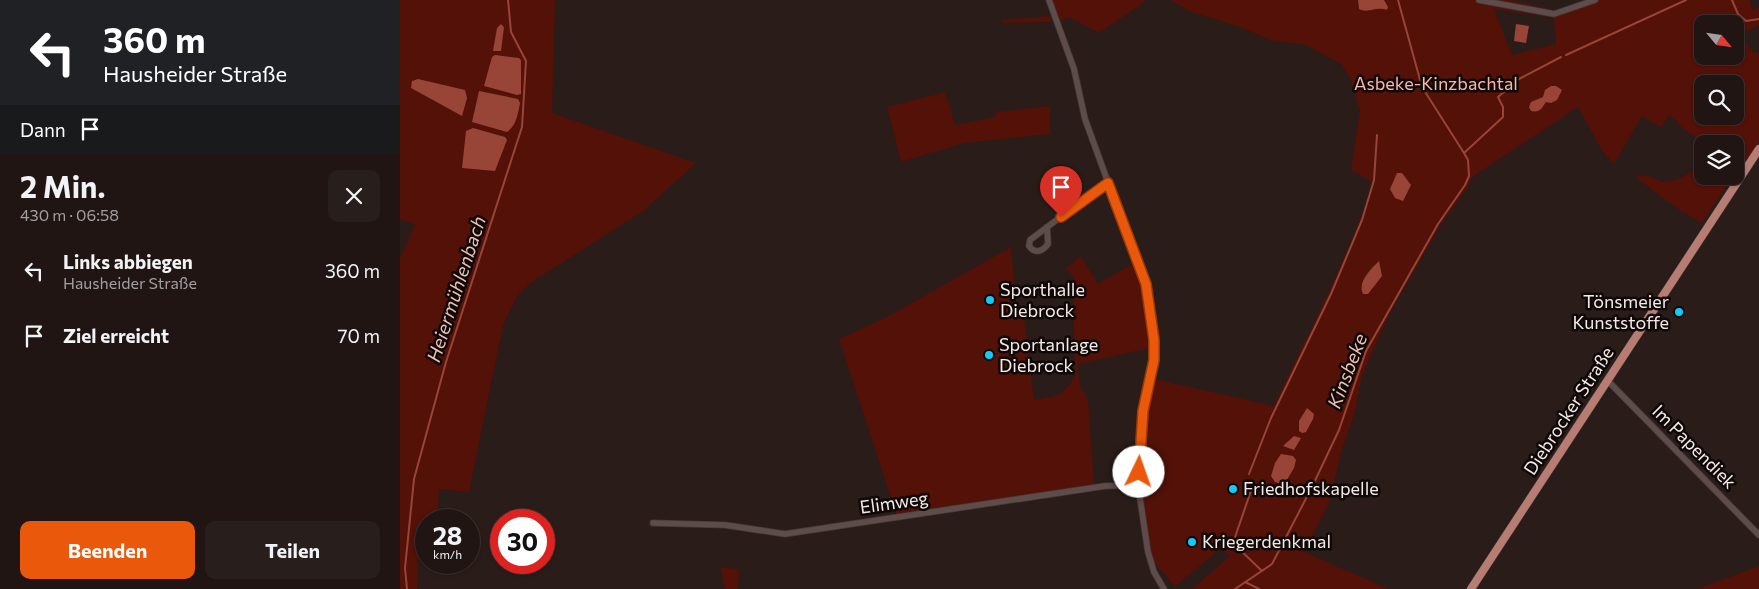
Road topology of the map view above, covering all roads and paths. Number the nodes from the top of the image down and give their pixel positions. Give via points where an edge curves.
1 (1050, 0) edge
2 (1479, 0) edge
3 (1595, 0) edge
4 (1759, 149) edge
5 (1108, 183) junction
6 (1047, 227) dead end
7 (1607, 380) junction
8 (1138, 485) junction
9 (653, 522) dead end
10 (1759, 535) edge
11 (1164, 589) edge
12 (1471, 589) edge

1 - 5 street via 1074,69 1085,119
2 - 3 street via 1554,14
4 - 7 main road, Diebrocker Straße
5 - 6 street
5 - 8 street via 1146,284 1154,340 1154,360 1143,411
7 - 10 street, Im Papendiek
7 - 12 main road, Diebrocker Straße
8 - 9 street, Elimweg via 1105,486 785,534 725,525
8 - 11 street via 1148,552

